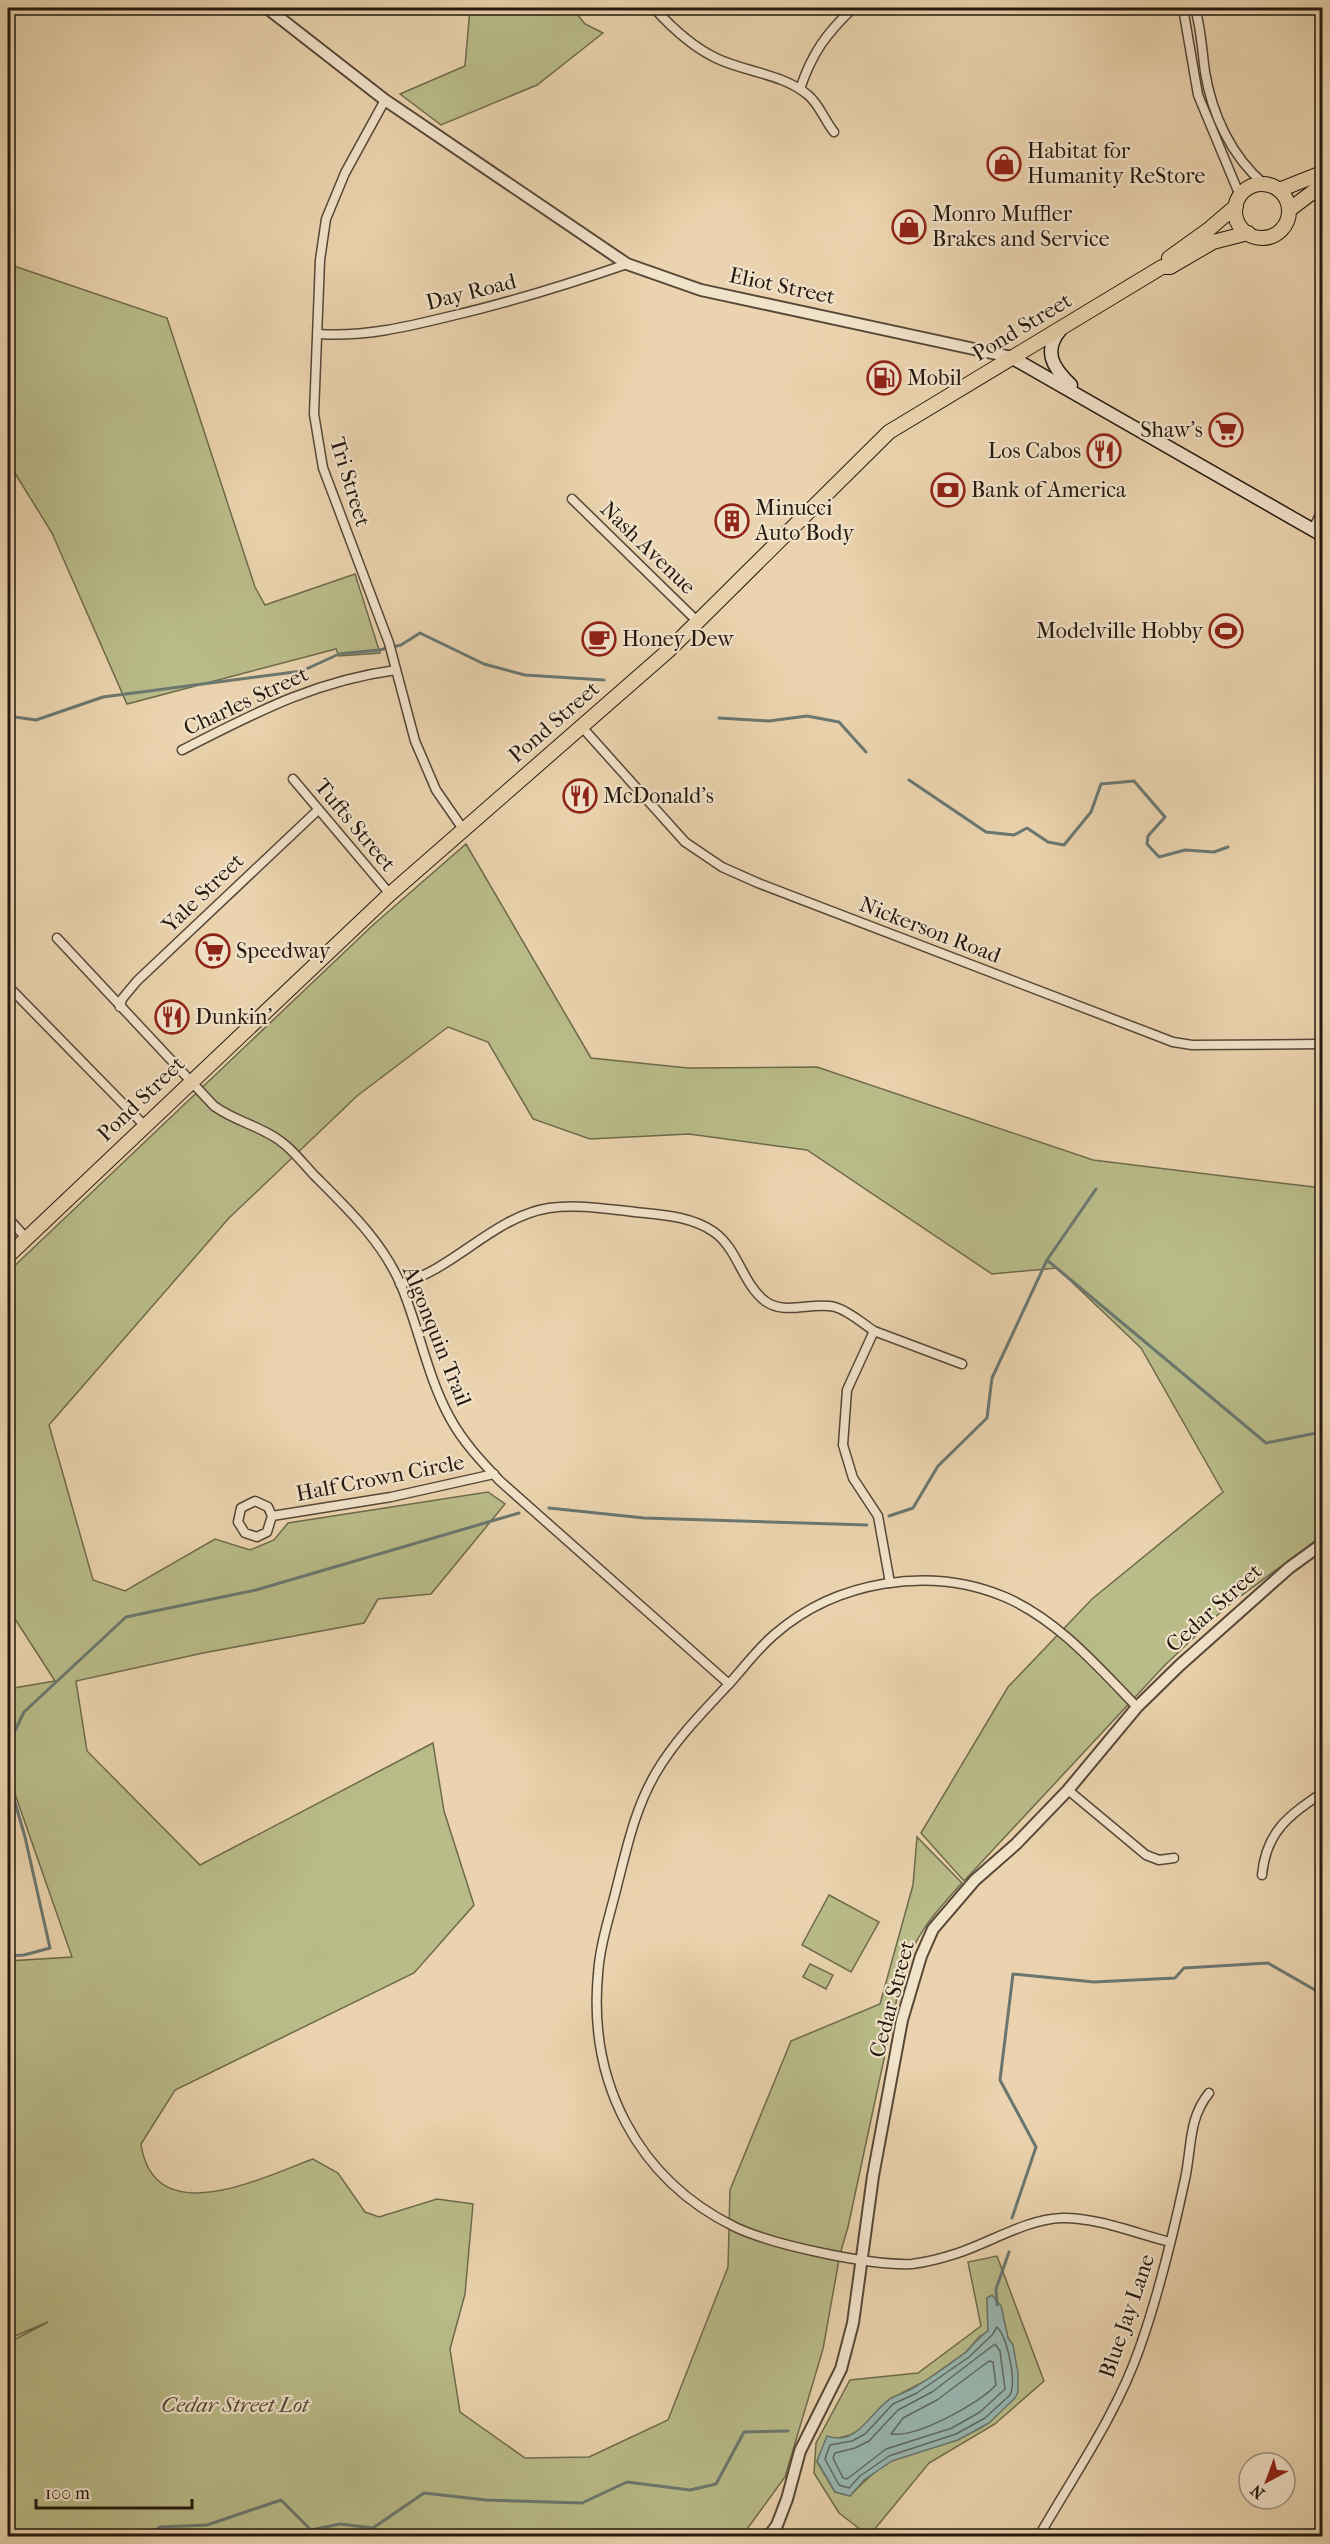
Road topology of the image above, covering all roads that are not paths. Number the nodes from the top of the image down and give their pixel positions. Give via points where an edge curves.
1 (267, 8) edge
2 (654, 8) edge
3 (853, 8) edge
4 (1183, 8) edge
5 (1195, 8) edge
6 (800, 89) junction
7 (385, 100) junction
8 (834, 132) dead end
9 (1232, 147) junction
10 (1224, 157) junction
11 (1323, 173) edge
12 (1264, 184) junction
13 (1323, 185) edge
14 (1278, 190) junction
15 (1238, 201) junction
16 (1289, 210) junction
17 (1248, 233) junction
18 (627, 264) junction
19 (1162, 267) junction
20 (1063, 326) junction
21 (319, 334) junction
22 (1011, 357) junction
23 (1081, 397) junction
24 (572, 499) dead end
25 (1323, 511) edge
26 (1318, 532) edge
27 (698, 622) junction
28 (396, 670) junction
29 (581, 726) junction
30 (182, 750) dead end
31 (293, 779) dead end
32 (318, 810) junction
33 (463, 829) junction
34 (390, 894) junction
35 (57, 938) dead end
36 (8, 986) edge
37 (120, 1007) junction
38 (1323, 1044) edge
39 (189, 1082) junction
40 (144, 1125) junction
41 (8, 1218) edge
42 (26, 1238) junction
43 (8, 1256) edge
44 (400, 1284) junction
45 (874, 1331) junction
46 (962, 1364) dead end
47 (494, 1474) junction
48 (272, 1516) junction
49 (1323, 1544) edge
50 (890, 1582) junction
51 (729, 1684) junction
52 (1137, 1707) junction
53 (1068, 1790) junction
54 (1323, 1793) edge
55 (1174, 1858) dead end
56 (1262, 1875) dead end
57 (1209, 2093) dead end
58 (1170, 2242) junction
59 (860, 2259) junction
60 (769, 2536) edge
61 (1039, 2536) edge

1 - 7 street, Eliot Street
2 - 6 street via 680,35 719,59
3 - 6 street via 832,28 810,59
4 - 10 street via 1197,95
5 - 9 street via 1214,105
6 - 8 street via 815,103
7 - 18 street, Eliot Street
7 - 21 street, Tri Street via 345,173 326,219 320,260
9 - 10 street
9 - 12 street
10 - 15 street
11 - 14 main road
12 - 14 main road
12 - 15 main road via 1252,186
13 - 16 main road
14 - 16 main road via 1286,198
15 - 17 main road via 1238,221
15 - 19 main road, Pond Street
16 - 17 main road via 1279,232 1263,238
17 - 19 main road, Pond Street via 1213,242 1170,267
18 - 21 street, Day Road via 548,290 437,319 366,335
18 - 22 street, Eliot Street via 701,290
19 - 20 main road, Pond Street
20 - 22 main road, Pond Street
20 - 23 main road via 1052,344 1051,362
21 - 28 street, Tri Street via 314,414 319,452
22 - 23 main road, Eliot Street
22 - 27 main road, Pond Street via 889,432
23 - 26 main road, Eliot Street
24 - 27 street, Nash Avenue
25 - 26 street
27 - 29 main road, Pond Street
28 - 30 street, Charles Street via 359,675 299,693
28 - 33 street, Tri Street via 415,741 428,772
29 - 33 main road, Pond Street
29 - 38 street, Nickerson Road via 685,842 722,867 758,883 1173,1042
31 - 32 street, Tufts Street
32 - 34 street, Tufts Street
32 - 37 street, Yale Street via 137,981
33 - 34 main road, Pond Street
34 - 39 main road, Pond Street
35 - 37 street, Algonquin Trail
36 - 40 street
37 - 39 street, Algonquin Trail
39 - 40 main road, Pond Street
39 - 44 street, Algonquin Trail via 231,1118 287,1146 356,1217
40 - 42 main road, Pond Street
41 - 42 street
42 - 43 main road, Pond Street
44 - 45 street via 425,1276 514,1220 548,1208 580,1206 676,1217 702,1225 724,1241 765,1301 784,1309 810,1304 835,1307
44 - 47 street, Algonquin Trail via 449,1417 473,1453
45 - 46 street
45 - 50 street via 847,1390 843,1445 853,1478 878,1516
47 - 48 street, Half Crown Circle via 392,1497
47 - 51 street, Algonquin Trail
48 - 48 street, Half Crown Circle via 268,1507 255,1501 241,1508 238,1522 245,1533 257,1537 267,1532
49 - 52 street, Cedar Street via 1288,1568 1219,1627
50 - 51 street via 843,1594 802,1614 768,1640
50 - 52 street via 962,1584 1021,1605 1054,1627
51 - 59 street via 668,1754 644,1795 631,1830 598,1971 596,2015 603,2067 616,2104 642,2149 673,2185 702,2209 763,2238
52 - 53 street, Cedar Street
53 - 55 street via 1146,1856 1159,1860
53 - 59 street, Cedar Street via 945,1912 926,1942 900,2031
54 - 56 street via 1270,1839
57 - 58 street, Blue Jay Lane via 1194,2120
58 - 59 street via 1060,2218 931,2261 907,2264
58 - 61 street, Blue Jay Lane via 1129,2376
59 - 60 street, Cedar Street via 853,2323 841,2370 800,2451 787,2499

